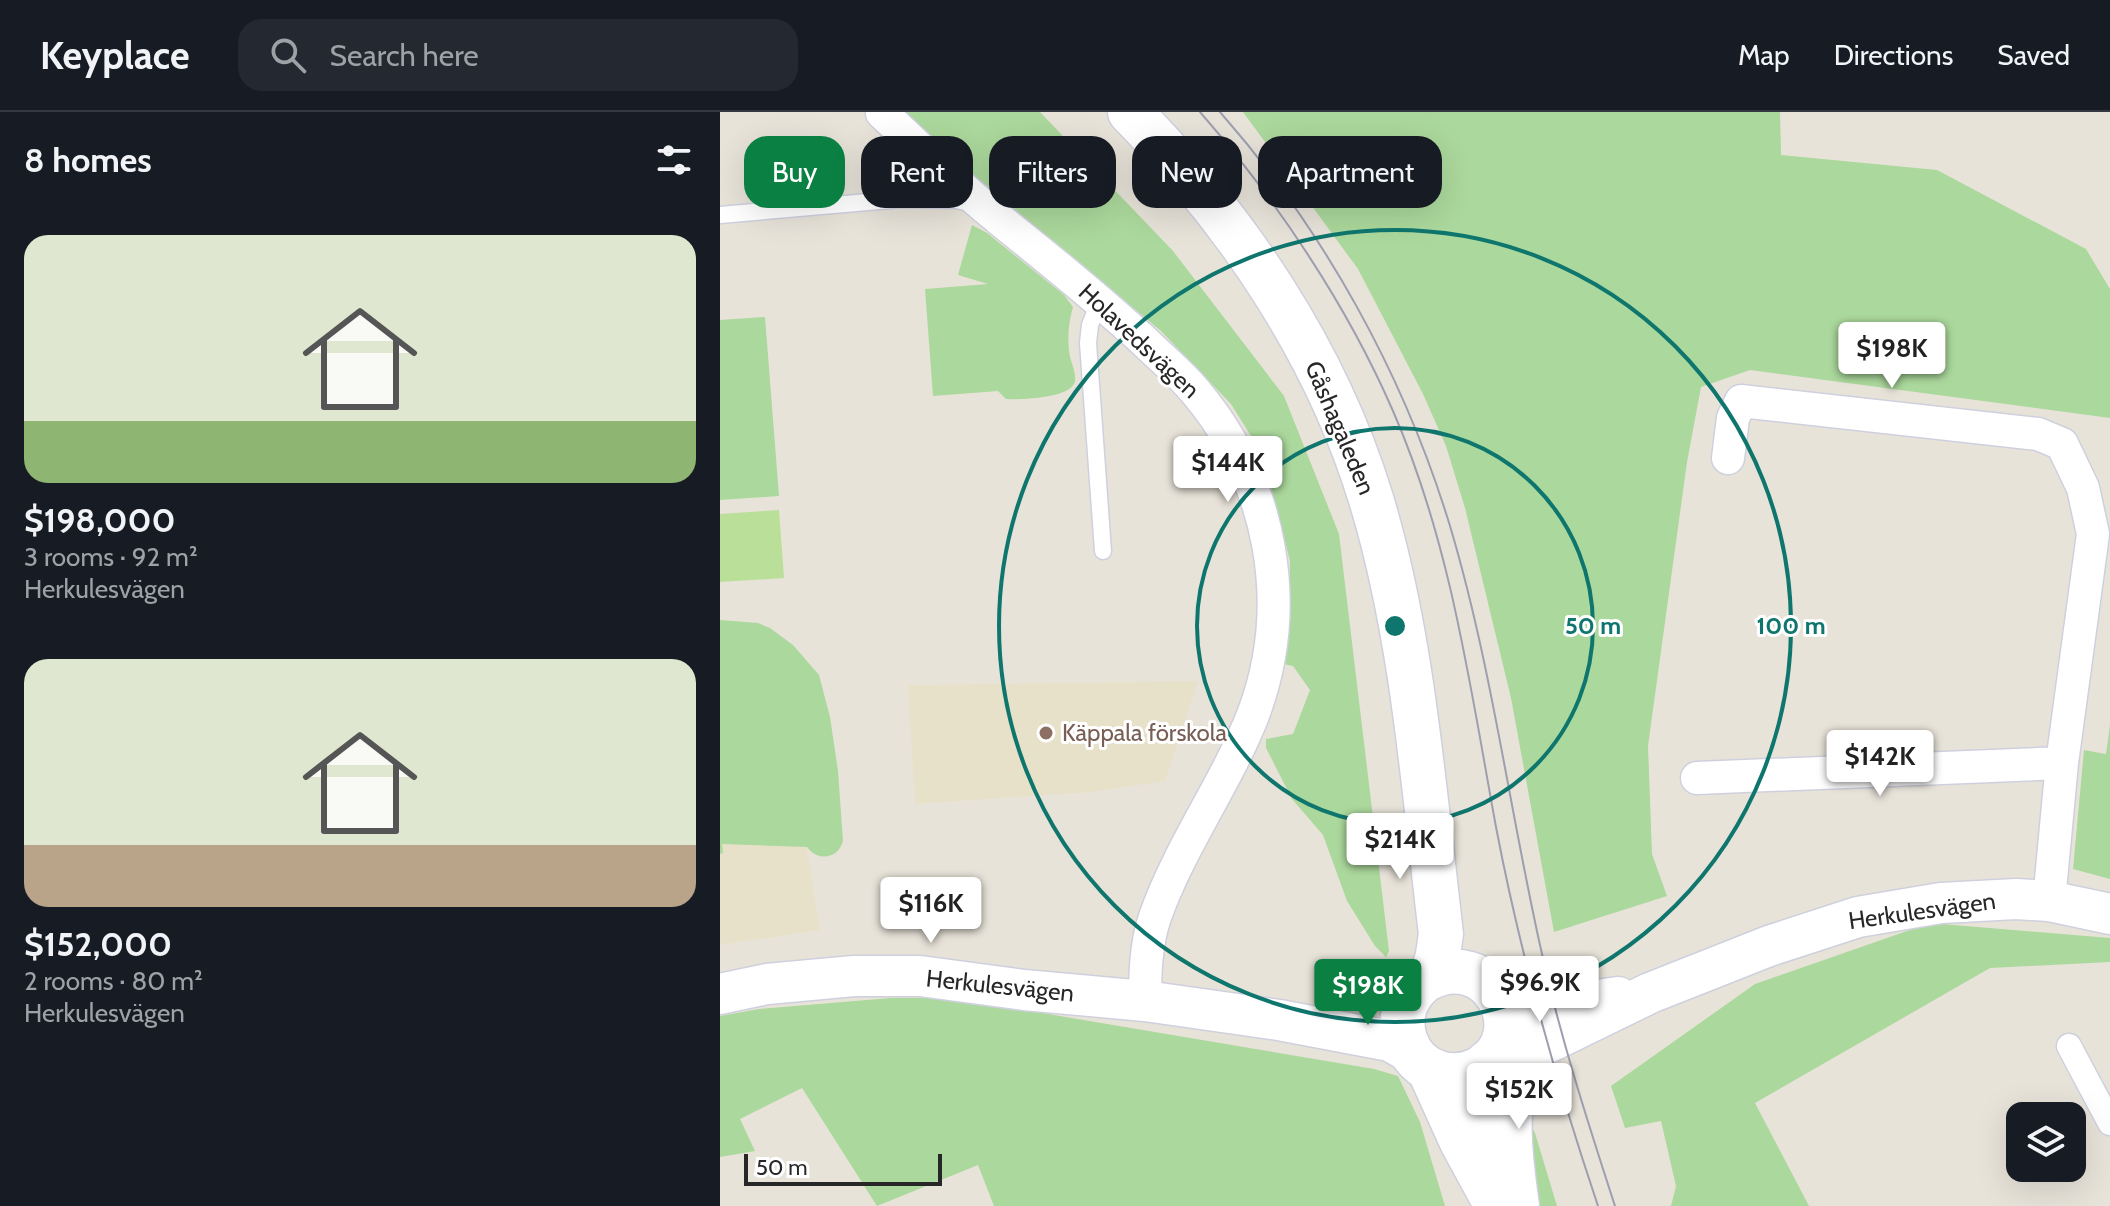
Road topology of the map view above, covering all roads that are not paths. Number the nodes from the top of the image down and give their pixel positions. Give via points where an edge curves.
1 (1130, 112) edge
2 (882, 113) edge
3 (987, 209) junction
4 (720, 215) edge
5 (1100, 300) junction
6 (1728, 458) dead end
7 (1103, 551) dead end
8 (2062, 763) junction
9 (1697, 778) dead end
10 (1425, 798) junction
11 (2049, 901) junction
12 (2110, 914) edge
13 (1490, 986) junction
14 (1416, 990) junction
15 (1650, 993) junction
16 (720, 994) edge
17 (1145, 1001) junction
18 (1279, 1020) junction
19 (2069, 1046) dead end
20 (1504, 1057) junction
21 (1420, 1061) junction
22 (2110, 1123) edge
23 (1503, 1202) edge

1 - 10 main road, Gåshagaleden via 1180,163 1240,239 1312,360 1344,426 1371,498 1393,585
2 - 3 street, Holavedsvägen
3 - 4 lane, Holavedsvägen via 956,200 902,199
3 - 5 street, Holavedsvägen
5 - 7 lane via 1088,343
5 - 17 street, Holavedsvägen via 1175,370 1217,419 1256,498 1274,576 1269,661 1260,694 1155,916
6 - 8 street via 1733,418 1741,401 2038,434 2062,444 2083,488 2093,534
8 - 9 street
8 - 11 street
10 - 13 main road, Gåshagaleden
10 - 14 main road, Gåshagaleden via 1441,934 1435,967
11 - 12 street, Herkulesvägen
11 - 15 street, Herkulesvägen via 1941,903 1858,917
13 - 14 main road via 1457,971 1442,972
13 - 15 street, Herkulesvägen via 1523,1011
13 - 20 main road, Gåshagaleden via 1504,1008
14 - 18 street, Herkulesvägen via 1389,1008
14 - 21 main road, Gåshagaleden via 1402,1024 1405,1041
15 - 20 street, Herkulesvägen
16 - 17 street, Herkulesvägen via 854,976 920,976
17 - 18 street, Herkulesvägen
18 - 21 street, Herkulesvägen via 1390,1041
19 - 22 street
20 - 21 main road via 1457,1075
20 - 23 main road, Gåshagaleden via 1480,1088
21 - 23 main road, Gåshagaleden via 1462,1142

